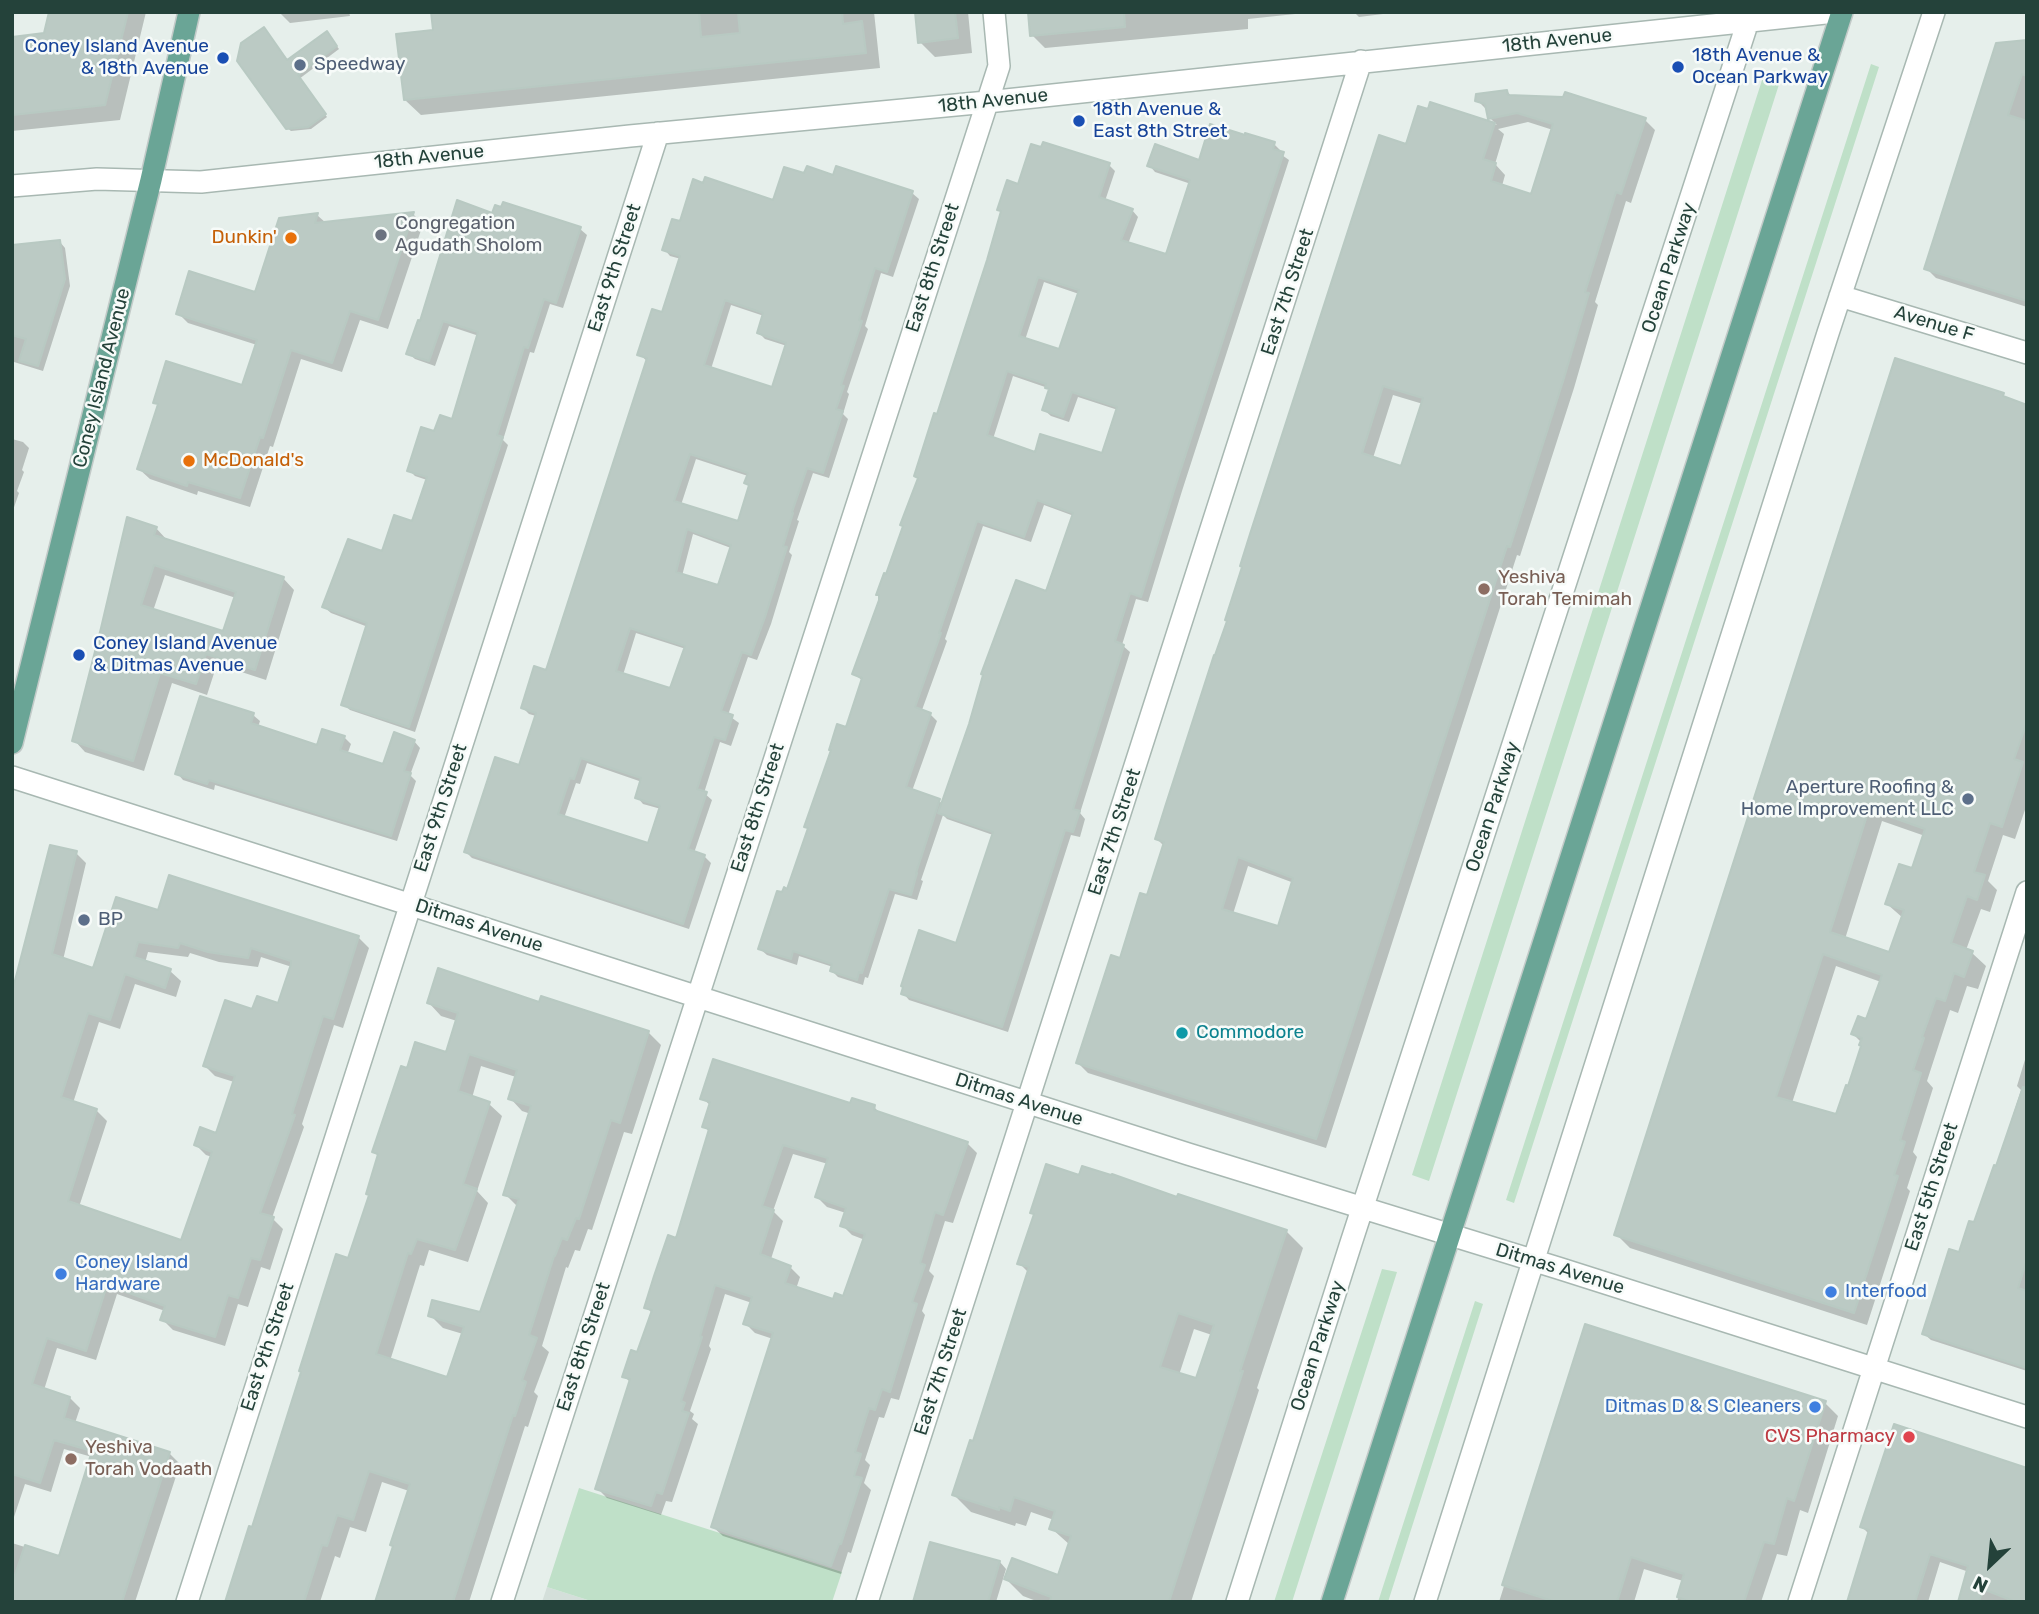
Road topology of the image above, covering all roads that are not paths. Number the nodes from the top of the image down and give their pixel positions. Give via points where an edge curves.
1 (189, 12) edge
2 (994, 12) edge
3 (1835, 12) edge
4 (1842, 12) edge
5 (1934, 12) edge
6 (1749, 17) edge
7 (1361, 61) junction
8 (987, 102) junction
9 (658, 133) junction
10 (151, 180) junction
11 (12, 186) edge
12 (1840, 296) junction
13 (2027, 353) edge
14 (12, 743) edge
15 (12, 777) edge
16 (2027, 892) edge
17 (410, 904) junction
18 (697, 996) junction
19 (1028, 1103) junction
20 (1363, 1209) junction
21 (1450, 1235) junction
22 (1535, 1261) junction
23 (1874, 1368) junction
24 (2027, 1417) edge
25 (187, 1602) edge
26 (502, 1602) edge
27 (867, 1602) edge
28 (1237, 1602) edge
29 (1332, 1602) edge
30 (1425, 1602) edge
31 (1799, 1602) edge

1 - 10 main road, Coney Island Avenue
2 - 8 street, East 8th Street via 999,66
3 - 6 street, 18th Avenue
4 - 21 main road
5 - 12 street
6 - 7 street, 18th Avenue
6 - 20 street, Ocean Parkway
7 - 8 street, 18th Avenue
7 - 19 street, East 7th Street
8 - 9 street, 18th Avenue
8 - 18 street, East 8th Street
9 - 10 street, 18th Avenue via 201,182
9 - 17 street, East 9th Street
10 - 11 street
10 - 14 main road, Coney Island Avenue
12 - 13 street, Avenue F
12 - 22 street
15 - 17 street, Ditmas Avenue
16 - 23 street, East 5th Street
17 - 18 street, Ditmas Avenue
17 - 25 street, East 9th Street
18 - 19 street, Ditmas Avenue
18 - 26 street, East 8th Street
19 - 20 street, Ditmas Avenue
19 - 27 street, East 7th Street
20 - 21 street, Ditmas Avenue
20 - 28 street, Ocean Parkway
21 - 22 street, Ditmas Avenue
21 - 29 main road
22 - 23 street, Ditmas Avenue
22 - 30 street
23 - 24 street, Ditmas Avenue
23 - 31 street, East 5th Street

